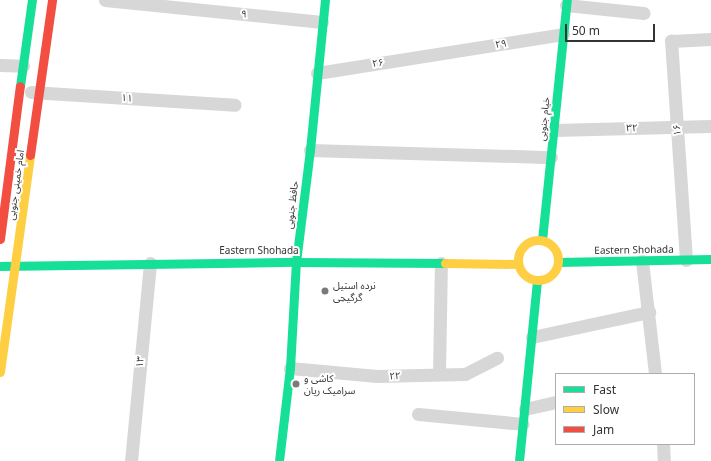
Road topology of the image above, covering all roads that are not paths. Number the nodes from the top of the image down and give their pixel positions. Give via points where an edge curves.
1 (32, 0) edge
2 (52, 0) edge
3 (105, 0) edge
4 (325, 0) edge
5 (567, 3) edge
6 (644, 14) dead end
7 (322, 22) junction
8 (563, 34) junction
9 (711, 39) edge
10 (439, 53) joint
11 (0, 65) edge
12 (23, 66) junction
13 (317, 72) junction
14 (20, 92) junction
15 (40, 93) junction
16 (235, 105) dead end
17 (711, 126) edge
18 (677, 127) junction
19 (554, 130) junction
20 (310, 150) junction
21 (551, 157) junction
22 (0, 239) edge
23 (542, 240) junction
24 (711, 259) edge
25 (686, 260) junction
26 (642, 261) junction
27 (296, 262) junction
28 (558, 262) junction
29 (150, 263) junction
30 (441, 263) junction
31 (518, 264) junction
32 (15, 265) junction
33 (0, 266) edge
34 (537, 280) junction
35 (649, 312) junction
36 (532, 337) junction
37 (497, 358) dead end
38 (290, 368) junction
39 (0, 372) edge
40 (655, 373) edge
41 (439, 374) junction
42 (555, 402) edge
43 (525, 409) junction
44 (418, 414) dead end
45 (523, 424) junction
46 (663, 445) edge
47 (131, 461) edge
48 (279, 461) edge
49 (519, 461) edge
50 (662, 461) edge

1 - 12 street, امام خمینی جنوبی
2 - 15 street, امام خمینی جنوبی
3 - 7 street, ۹
4 - 7 street, حافظ جنوبی
5 - 6 street
5 - 8 street, خیام جنوبی
7 - 13 street, حافظ جنوبی
8 - 10 street, ۲۹
8 - 19 street, خیام جنوبی
9 - 18 street, ۱۶ via 671,41
10 - 13 street, ۲۶
11 - 12 street
12 - 14 street, امام خمینی جنوبی
13 - 20 street, حافظ جنوبی
14 - 15 street, ۱۱
14 - 22 street, امام خمینی جنوبی
15 - 16 street, ۱۱
15 - 32 street, امام خمینی جنوبی
17 - 18 street, ۳۲
18 - 19 street, ۳۲
18 - 25 street, ۱۶
19 - 21 street, خیام جنوبی
20 - 21 street
20 - 27 street, حافظ جنوبی
21 - 23 street, خیام جنوبی
23 - 28 street via 554,248
23 - 31 street via 534,240 521,248
24 - 25 street, Eastern Shohada
25 - 26 street, Eastern Shohada
26 - 28 street, Eastern Shohada
26 - 35 street
27 - 29 street, Eastern Shohada
27 - 30 street, Eastern Shohada
27 - 38 street, حافظ جنوبی
28 - 34 street via 552,275
29 - 32 street, Eastern Shohada
29 - 47 street, ۱۳
30 - 31 street, Eastern Shohada
30 - 41 street
31 - 34 street via 525,275
32 - 33 street, Eastern Shohada
32 - 39 street, امام خمینی جنوبی
34 - 36 street
35 - 36 street
35 - 40 street
36 - 43 street
37 - 41 street, ۲۲ via 465,374
38 - 41 street, ۲۲ via 377,376
38 - 48 street, حافظ جنوبی
42 - 43 street
43 - 45 street
44 - 45 street
45 - 49 street
46 - 50 street

